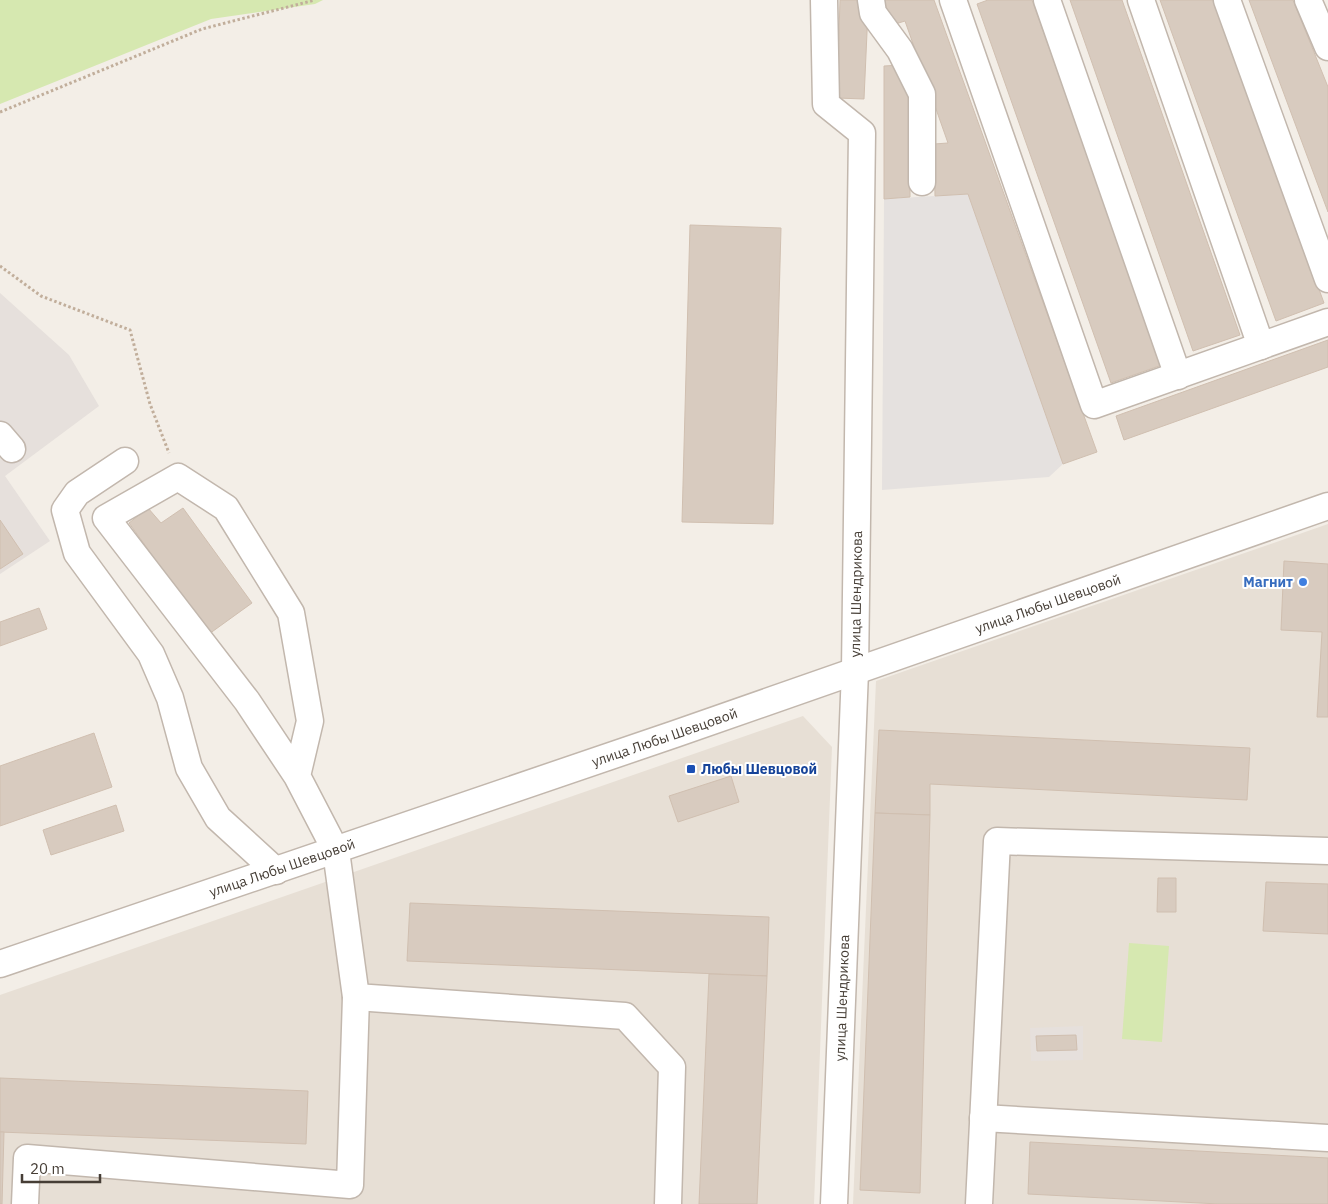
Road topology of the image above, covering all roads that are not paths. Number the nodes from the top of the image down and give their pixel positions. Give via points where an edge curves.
1 (824, 0) edge
2 (871, 0) edge
3 (953, 0) edge
4 (1047, 0) edge
5 (1141, 0) edge
6 (1227, 0) edge
7 (1308, 0) edge
8 (1328, 47) edge
9 (922, 182) dead end
10 (1328, 279) edge
11 (1328, 322) edge
12 (1261, 346) junction
13 (1178, 376) junction
14 (125, 461) dead end
15 (1328, 506) edge
16 (855, 671) junction
17 (297, 776) junction
18 (336, 851) junction
19 (1328, 851) edge
20 (276, 871) junction
21 (0, 964) edge
22 (356, 998) junction
23 (983, 1118) junction
24 (1328, 1138) edge
25 (25, 1204) edge
26 (668, 1204) edge
27 (834, 1204) edge
28 (979, 1204) edge

1 - 16 street, улица Шендрикова via 826,104 862,133
2 - 9 street via 872,13 900,50 922,94
3 - 13 street via 1094,405
4 - 13 street
5 - 12 street
6 - 10 street
7 - 8 street
11 - 12 street
12 - 13 street
14 - 20 street via 77,493 65,510 77,553 151,654 170,698 189,768 218,818
15 - 16 street, улица Любы Шевцовой
16 - 18 street, улица Любы Шевцовой
16 - 27 street, улица Шендрикова
17 - 17 street via 247,701 106,518 178,477 226,508 291,613 310,721
17 - 18 street
18 - 20 street, улица Любы Шевцовой
18 - 22 street
19 - 23 street via 997,841
20 - 21 street, улица Любы Шевцовой
22 - 25 street via 350,1185 27,1158
22 - 26 street via 626,1016 672,1066
23 - 24 street
23 - 28 street

